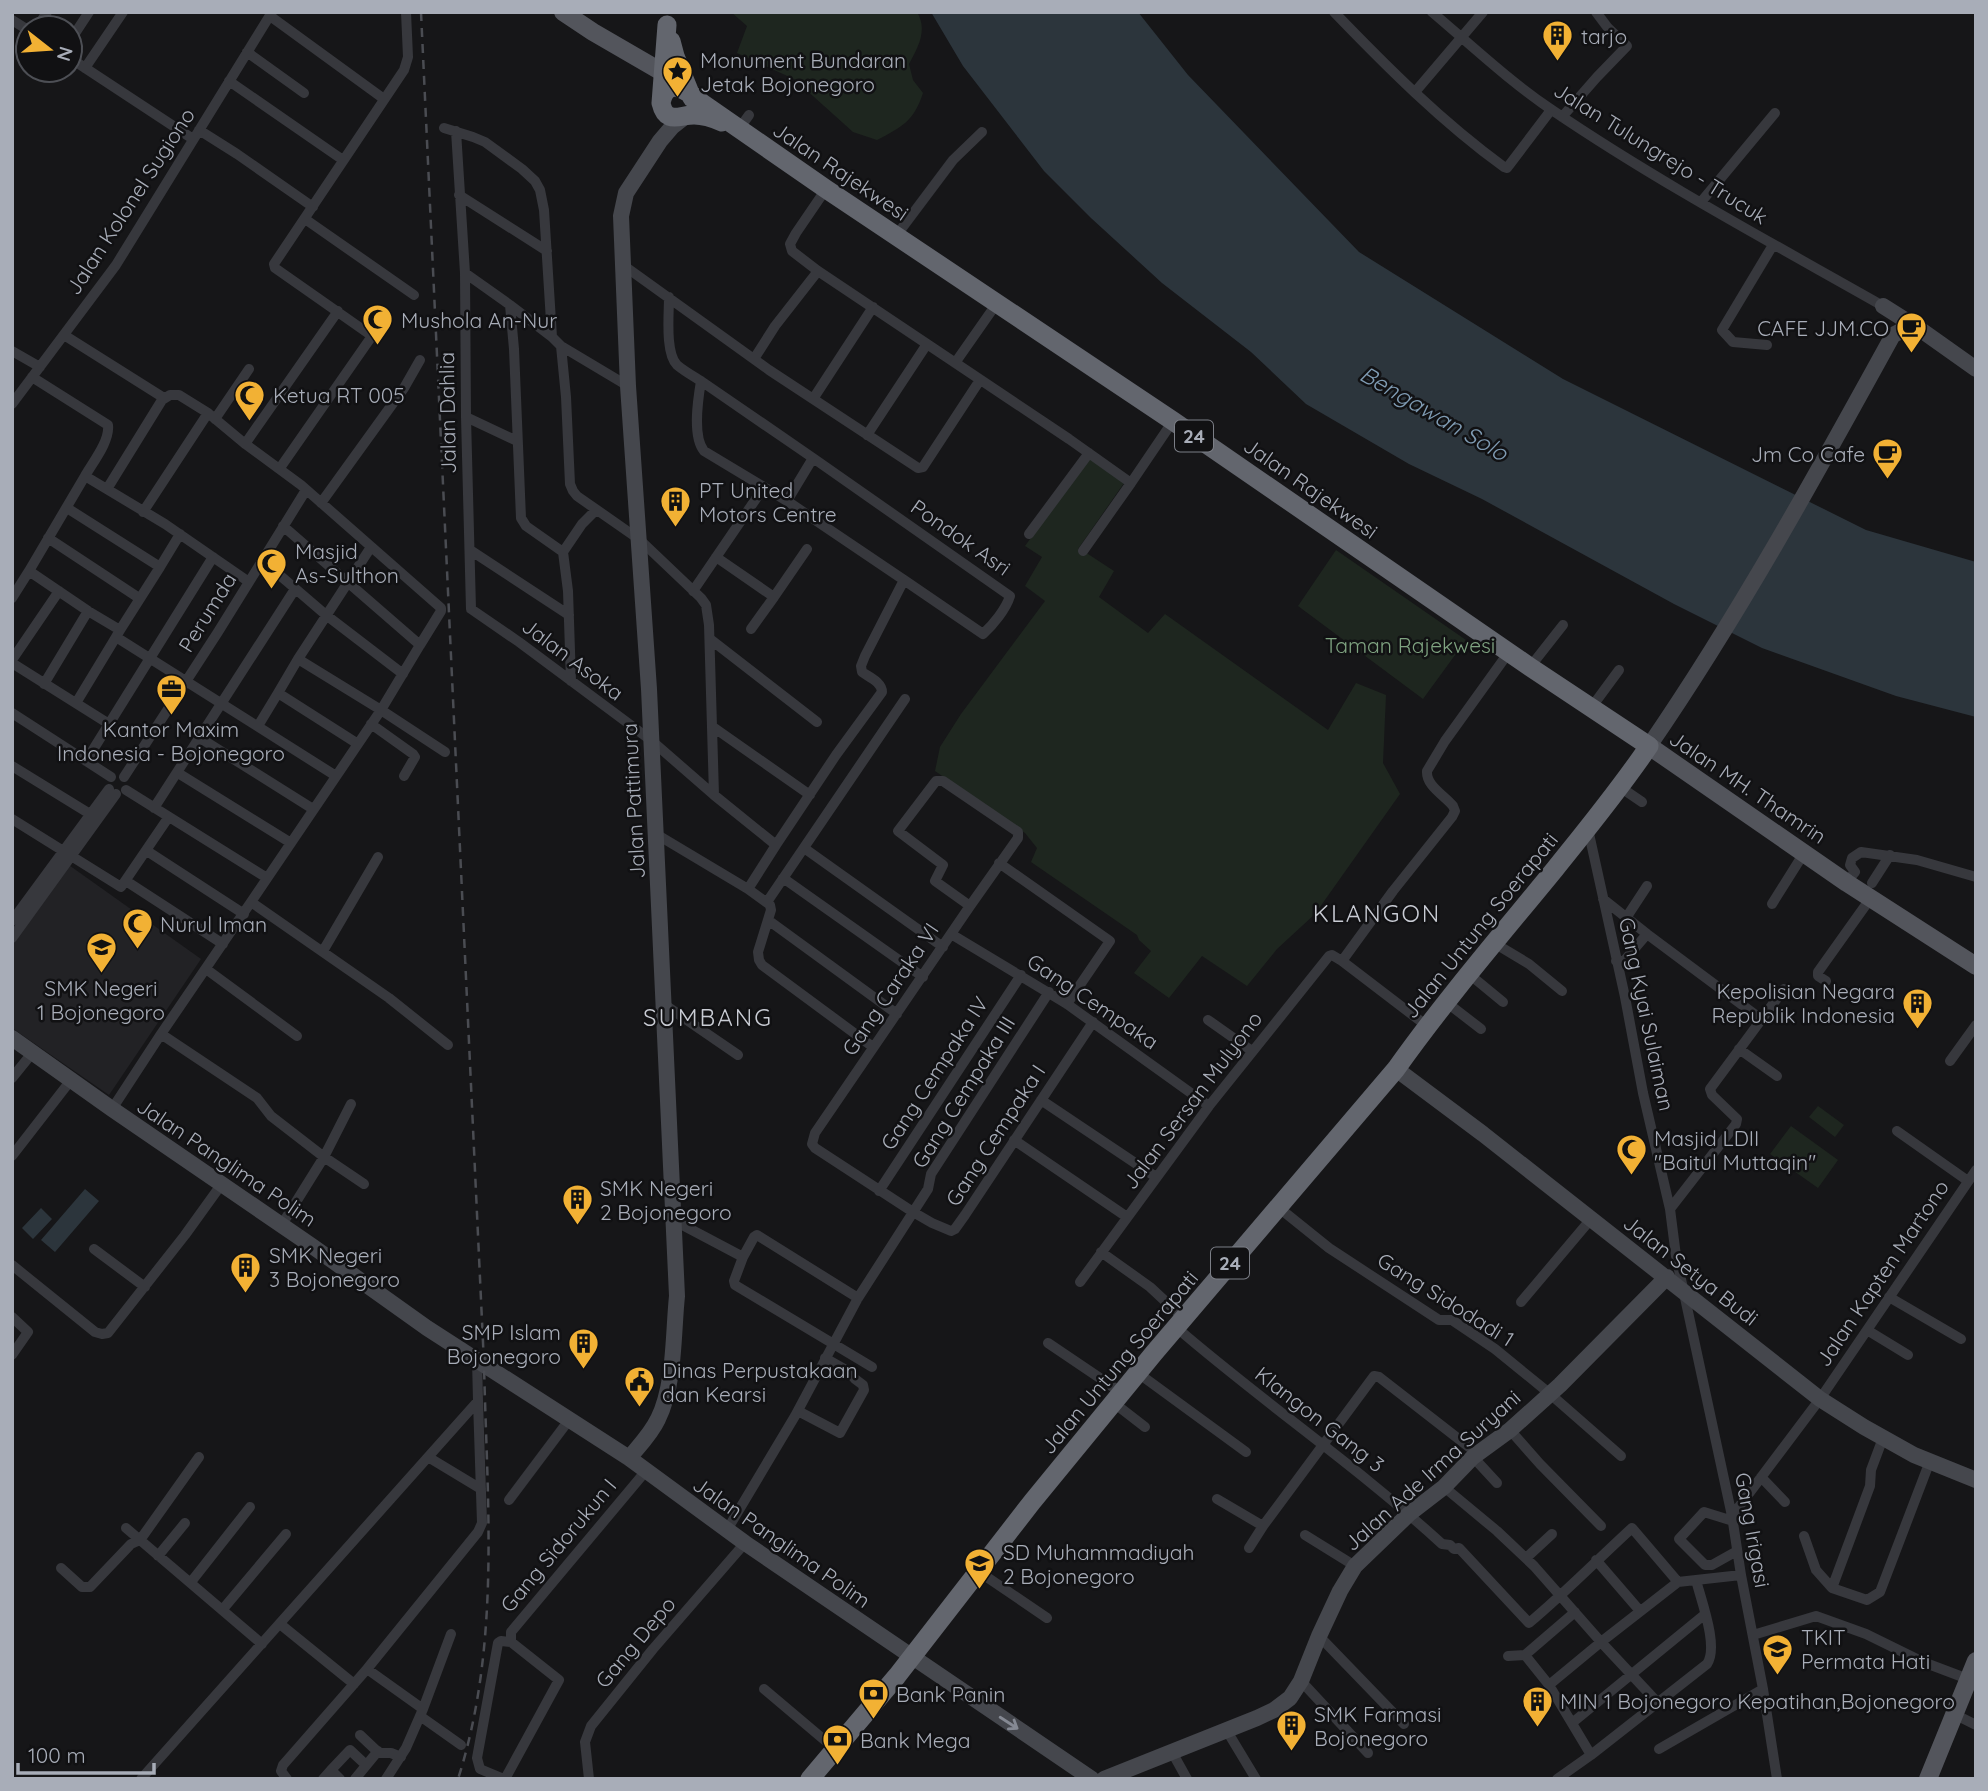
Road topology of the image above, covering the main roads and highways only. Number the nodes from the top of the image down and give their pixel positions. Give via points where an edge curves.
1 (563, 12) edge
2 (667, 26) edge
3 (638, 57) junction
4 (663, 71) junction
5 (687, 90) junction
6 (662, 106) junction
7 (686, 116) junction
8 (742, 124) junction
9 (1648, 746) junction
10 (1822, 865) junction
11 (1948, 944) junction
12 (1976, 956) edge
13 (1976, 966) edge
14 (1976, 1661) edge
15 (810, 1779) edge
16 (1928, 1779) edge

1 - 3 main road
2 - 3 main road via 660,51 653,57
2 - 4 highway
2 - 5 highway
3 - 4 main road
3 - 6 main road via 654,81
4 - 5 main road
4 - 6 highway
5 - 6 highway via 667,90
5 - 7 highway via 693,103
5 - 8 highway, 24
6 - 7 highway, 24 via 674,118
7 - 8 highway, 24
8 - 9 highway, Jalan Rajekwesi / 24 via 826,189
9 - 10 main road, Jalan MH. Thamrin
9 - 15 highway, Jalan Untung Soerapati / 24 via 1588,829 1396,1069 1138,1373
10 - 11 main road, Jalan MH. Thamrin via 1871,891
10 - 11 main road, Jalan MH. Thamrin via 1869,887
11 - 12 main road, Jalan MH. Thamrin
11 - 13 main road, Jalan MH. Thamrin
14 - 16 main road

